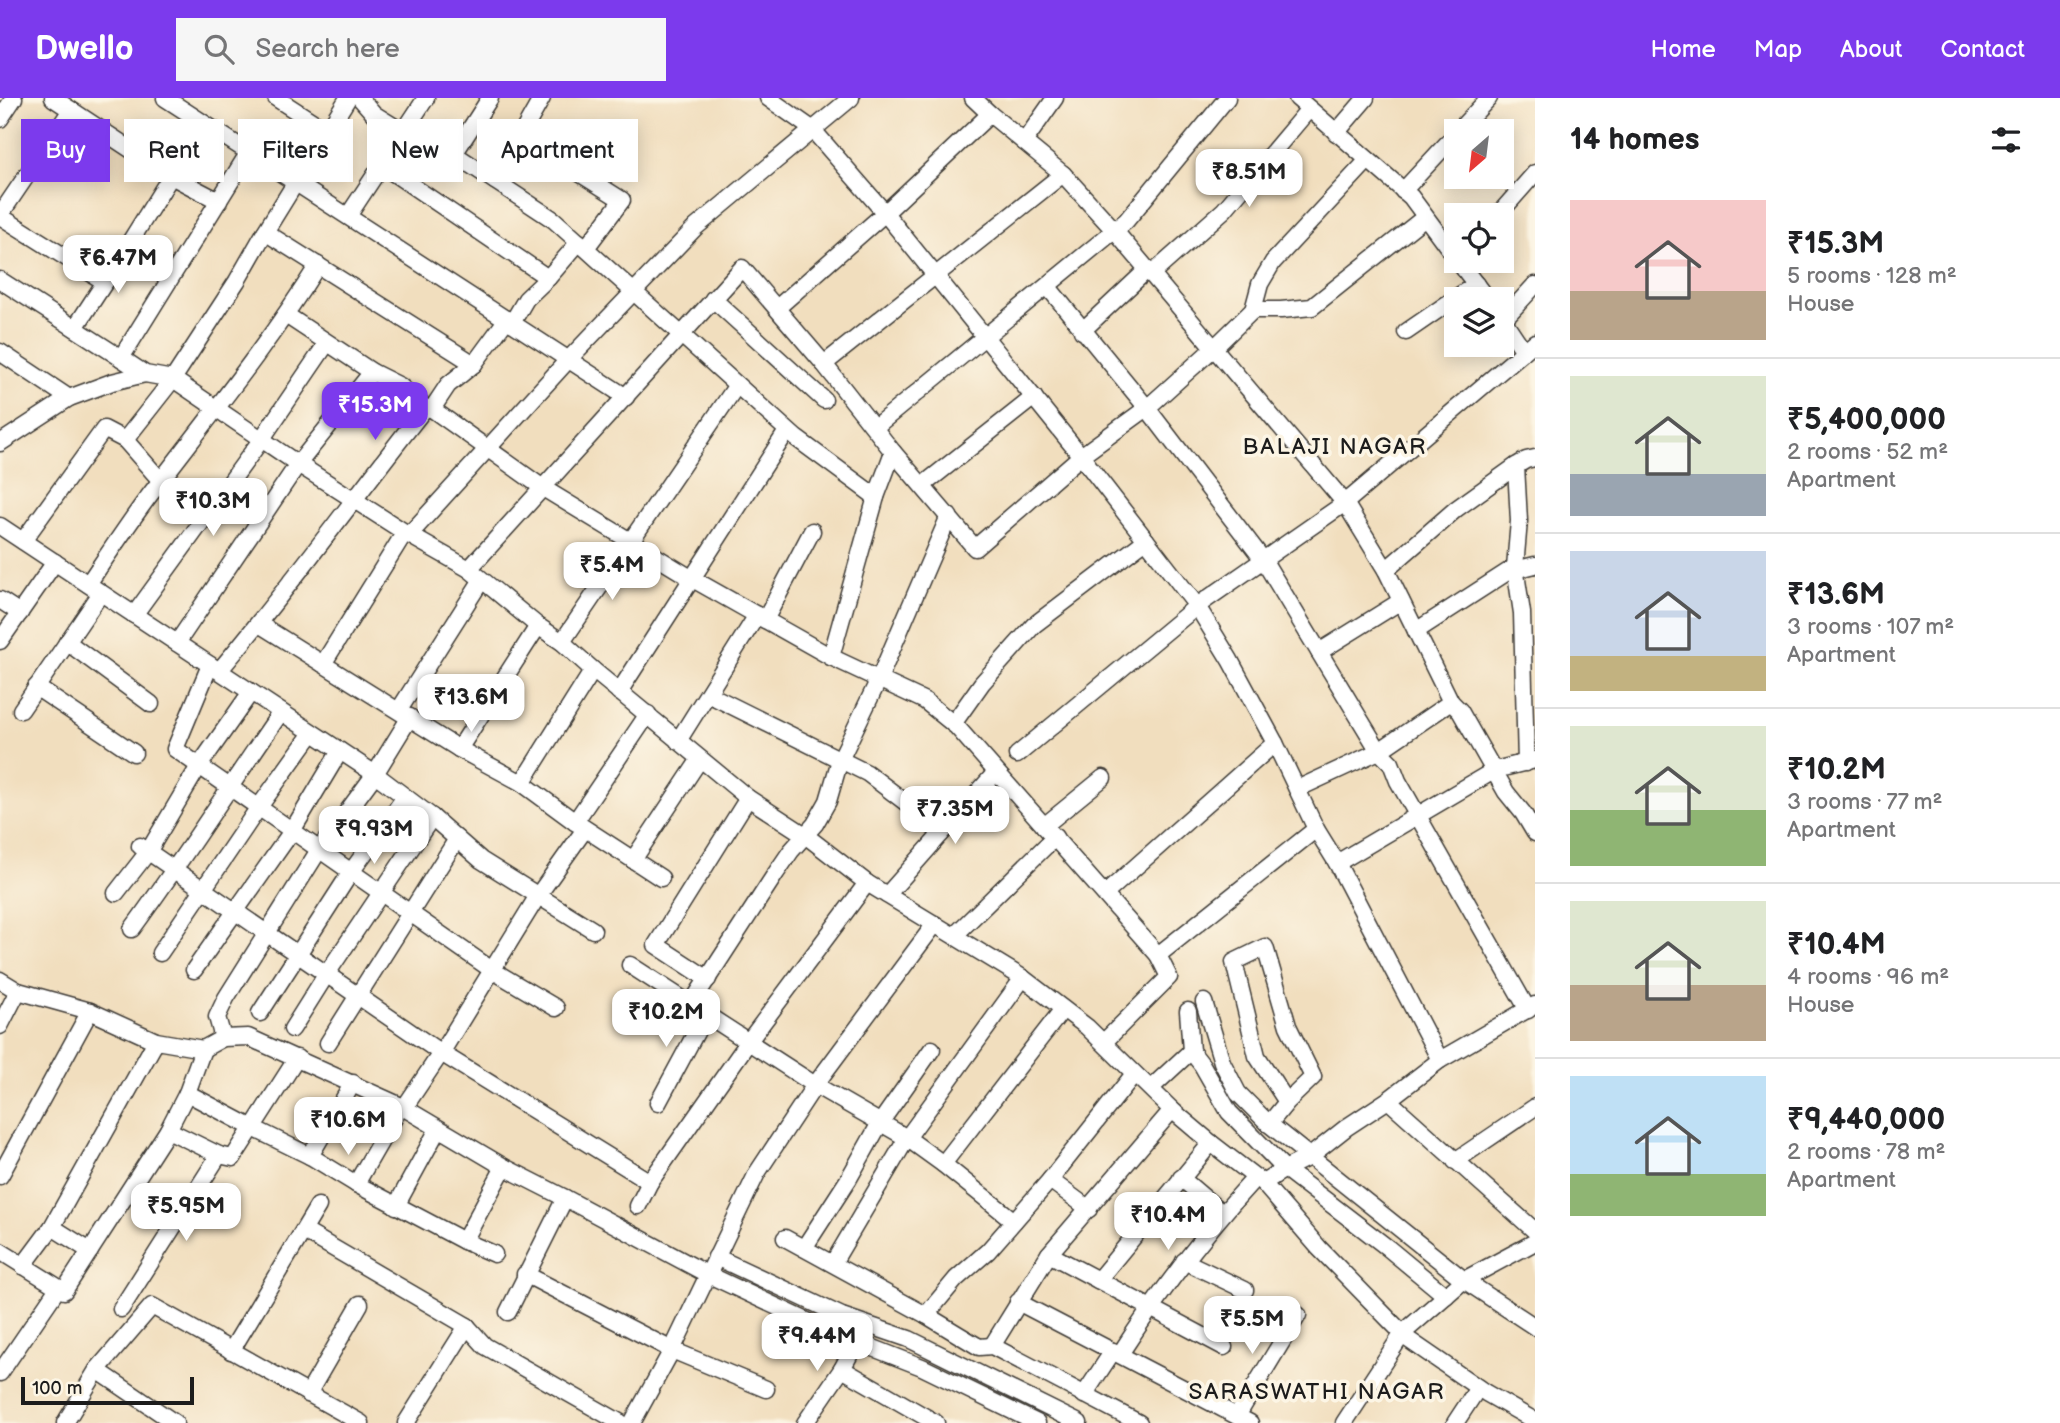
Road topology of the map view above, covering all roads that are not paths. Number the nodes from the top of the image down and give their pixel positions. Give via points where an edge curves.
1 (14, 98) edge
2 (53, 98) edge
3 (166, 98) edge
4 (348, 98) edge
5 (360, 98) edge
6 (426, 98) edge
7 (490, 98) edge
8 (542, 98) edge
9 (768, 98) edge
10 (851, 98) edge
11 (973, 98) edge
12 (1055, 98) edge
13 (1227, 98) edge
14 (1366, 98) edge
15 (1489, 98) edge
16 (283, 100) edge
17 (1303, 104) edge
18 (71, 110) junction
19 (990, 114) junction
20 (0, 119) edge
21 (310, 119) edge
22 (335, 119) edge
23 (382, 119) edge
24 (412, 119) edge
25 (529, 119) edge
26 (1469, 119) edge
27 (812, 129) junction
28 (1336, 133) junction
29 (463, 140) edge
30 (1024, 142) junction
31 (124, 145) edge
32 (238, 145) edge
33 (1444, 146) edge
34 (1368, 160) junction
35 (238, 170) edge
36 (1535, 173) edge
37 (1063, 174) junction
38 (167, 182) edge
39 (183, 182) edge
40 (372, 182) edge
41 (407, 182) edge
42 (497, 182) edge
43 (592, 182) edge
44 (297, 183) joint
45 (1404, 191) junction
46 (219, 201) junction
47 (1509, 203) edge
48 (885, 213) junction
49 (0, 216) edge
50 (348, 216) junction
51 (1425, 217) junction
52 (1114, 230) junction
53 (265, 232) junction
54 (1444, 242) edge
55 (582, 245) junction
56 (318, 265) junction
57 (1150, 271) junction
58 (1468, 273) edge
59 (935, 277) junction
60 (548, 278) junction
61 (0, 280) edge
62 (105, 282) junction
63 (1476, 284) junction
64 (1535, 285) edge
65 (1048, 287) junction
66 (1478, 287) edge
67 (632, 292) junction
68 (713, 299) junction
69 (1514, 307) edge
70 (777, 308) junction
71 (1253, 310) junction
72 (286, 315) junction
73 (510, 321) junction
74 (75, 328) junction
75 (1082, 331) junction
76 (1514, 331) edge
77 (1406, 332) dead end
78 (681, 335) junction
79 (986, 337) junction
80 (327, 343) junction
81 (1529, 346) edge
82 (1215, 347) junction
83 (0, 352) edge
84 (121, 358) junction
85 (568, 360) junction
86 (474, 364) junction
87 (824, 364) junction
88 (372, 372) junction
89 (145, 374) junction
90 (173, 379) junction
91 (737, 385) junction
92 (626, 397) junction
93 (1034, 397) junction
94 (69, 398) junction
95 (824, 400) dead end
96 (428, 408) junction
97 (1147, 408) junction
98 (217, 409) junction
99 (875, 427) junction
100 (787, 431) junction
101 (125, 440) junction
102 (261, 440) junction
103 (0, 443) edge
104 (487, 449) junction
105 (893, 452) junction
106 (1081, 456) junction
107 (1535, 458) edge
108 (299, 464) junction
109 (1516, 466) junction
110 (161, 481) junction
111 (923, 485) junction
112 (543, 488) junction
113 (876, 497) junction
114 (353, 499) junction
115 (1345, 503) junction
116 (949, 516) junction
117 (0, 526) edge
118 (811, 531) dead end
119 (407, 533) junction
120 (1146, 540) junction
121 (23, 541) junction
122 (632, 542) junction
123 (1265, 561) junction
124 (55, 562) junction
125 (1535, 565) edge
126 (1515, 567) junction
127 (468, 569) junction
128 (1386, 570) junction
129 (691, 578) junction
130 (481, 581) junction
131 (95, 588) junction
132 (0, 600) edge
133 (1401, 601) junction
134 (1197, 606) junction
135 (20, 613) junction
136 (135, 615) junction
137 (761, 617) junction
138 (259, 625) junction
139 (538, 625) junction
140 (1416, 631) junction
141 (0, 641) edge
142 (67, 642) junction
143 (562, 642) junction
144 (177, 643) junction
145 (1320, 652) junction
146 (831, 657) junction
147 (323, 664) junction
148 (214, 668) junction
149 (593, 670) junction
150 (879, 679) junction
151 (36, 687) junction
152 (251, 692) junction
153 (619, 692) junction
154 (708, 694) junction
155 (1451, 702) junction
156 (151, 704) dead end
157 (21, 710) dead end
158 (281, 712) junction
159 (405, 714) junction
160 (648, 714) junction
161 (953, 724) junction
162 (312, 733) junction
163 (678, 741) junction
164 (1275, 743) junction
165 (460, 749) junction
166 (340, 751) junction
167 (1379, 751) junction
168 (134, 753) dead end
169 (1017, 755) dead end
170 (699, 759) junction
171 (840, 760) junction
172 (1530, 762) edge
173 (199, 766) junction
174 (1495, 770) junction
175 (996, 772) junction
176 (375, 774) junction
177 (1103, 778) dead end
178 (522, 783) junction
179 (229, 786) junction
180 (1297, 789) junction
181 (405, 797) junction
182 (748, 798) junction
183 (259, 807) junction
184 (1419, 815) junction
185 (432, 817) junction
186 (580, 825) junction
187 (1316, 829) junction
188 (292, 831) junction
189 (1049, 831) junction
190 (1535, 833) edge
191 (941, 834) junction
192 (805, 835) junction
193 (457, 839) junction
194 (144, 849) junction
195 (319, 850) junction
196 (634, 860) junction
197 (1337, 863) junction
198 (175, 870) junction
199 (351, 872) junction
200 (661, 878) dead end
201 (867, 883) junction
202 (204, 890) junction
203 (116, 893) dead end
204 (380, 893) junction
205 (539, 894) junction
206 (1105, 894) junction
207 (887, 895) junction
208 (235, 912) junction
209 (409, 913) junction
210 (935, 924) junction
211 (132, 929) dead end
212 (593, 930) dead end
213 (266, 934) junction
214 (956, 935) junction
215 (160, 953) dead end
216 (297, 955) junction
217 (1158, 955) junction
218 (629, 965) dead end
219 (194, 970) dead end
220 (492, 970) junction
221 (326, 975) junction
222 (1023, 978) junction
223 (708, 979) junction
224 (0, 980) edge
225 (18, 991) junction
226 (357, 997) junction
227 (1204, 1002) dead end
228 (691, 1004) junction
229 (556, 1007) dead end
230 (1531, 1007) edge
231 (1063, 1009) junction
232 (90, 1011) junction
233 (1188, 1011) dead end
234 (260, 1013) dead end
235 (706, 1014) junction
236 (0, 1026) edge
237 (292, 1029) dead end
238 (223, 1038) junction
239 (156, 1041) junction
240 (749, 1041) junction
241 (1104, 1042) junction
242 (328, 1043) dead end
243 (203, 1049) junction
244 (932, 1049) dead end
245 (1191, 1051) junction
246 (441, 1053) junction
247 (297, 1058) junction
248 (1440, 1060) junction
249 (1134, 1074) junction
250 (353, 1083) junction
251 (815, 1085) junction
252 (1151, 1088) junction
253 (187, 1093) junction
254 (1388, 1100) junction
255 (1287, 1102) junction
256 (658, 1103) dead end
257 (402, 1107) junction
258 (1535, 1107) edge
259 (1172, 1110) junction
260 (880, 1123) junction
261 (1269, 1125) junction
262 (251, 1127) junction
263 (438, 1129) junction
264 (168, 1130) junction
265 (907, 1138) junction
266 (1211, 1143) junction
267 (219, 1156) junction
268 (310, 1156) junction
269 (1309, 1157) junction
270 (1455, 1161) junction
271 (943, 1164) junction
272 (504, 1167) junction
273 (1286, 1168) junction
274 (0, 1176) edge
275 (1181, 1178) junction
276 (1050, 1180) junction
277 (1258, 1181) junction
278 (650, 1182) junction
279 (356, 1184) junction
280 (565, 1198) junction
281 (318, 1206) dead end
282 (396, 1206) junction
283 (638, 1206) dead end
284 (1089, 1209) junction
285 (1222, 1213) junction
286 (1014, 1221) junction
287 (52, 1227) junction
288 (304, 1231) junction
289 (1535, 1231) edge
290 (785, 1238) dead end
291 (464, 1241) junction
292 (1535, 1242) edge
293 (804, 1248) junction
294 (0, 1251) edge
295 (90, 1251) junction
296 (494, 1254) dead end
297 (1049, 1254) junction
298 (716, 1257) junction
299 (1184, 1261) junction
300 (833, 1263) junction
301 (23, 1266) junction
302 (526, 1274) junction
303 (707, 1274) junction
304 (1098, 1280) junction
305 (1464, 1280) junction
306 (58, 1288) junction
307 (1245, 1290) dead end
308 (1446, 1296) junction
309 (1018, 1302) junction
310 (360, 1304) dead end
311 (1150, 1308) junction
312 (121, 1309) dead end
313 (508, 1312) dead end
314 (926, 1315) junction
315 (1298, 1315) dead end
316 (467, 1326) junction
317 (1535, 1326) edge
318 (1403, 1333) junction
319 (857, 1341) junction
320 (986, 1347) junction
321 (1224, 1347) dead end
322 (672, 1350) junction
323 (231, 1352) junction
324 (1116, 1353) junction
325 (968, 1367) junction
326 (842, 1369) junction
327 (97, 1370) junction
328 (0, 1373) edge
329 (957, 1384) junction
330 (1478, 1388) junction
331 (766, 1389) dead end
332 (308, 1394) junction
333 (1084, 1395) junction
334 (152, 1417) edge
335 (1244, 1419) edge
336 (1535, 1422) edge
337 (65, 1423) edge
338 (175, 1423) edge
339 (361, 1423) edge
340 (406, 1423) edge
341 (621, 1423) edge
342 (632, 1423) edge
343 (805, 1423) edge
344 (936, 1423) edge
345 (1037, 1423) edge
346 (1079, 1423) edge
347 (1139, 1423) edge
348 (1344, 1423) edge
349 (1455, 1423) edge

1 - 20 street
2 - 18 street
3 - 32 street
4 - 22 street
5 - 23 street
6 - 24 street
7 - 29 street
8 - 25 street
9 - 27 street
10 - 27 street
11 - 19 street
12 - 30 street
13 - 52 street via 1139,207
14 - 28 street
15 - 26 street
16 - 21 street
17 - 28 street
17 - 57 street via 1224,210
18 - 31 street
18 - 49 street
19 - 30 street
19 - 48 street
27 - 48 street
27 - 67 street via 696,227
28 - 34 street
30 - 37 street
33 - 45 street
34 - 45 street
34 - 71 street via 1273,262 1260,284
35 - 46 street
36 - 47 street
37 - 52 street
37 - 59 street
38 - 62 street
39 - 46 street
40 - 50 street
41 - 60 street
42 - 55 street via 554,220
43 - 55 street via 622,200
44 - 50 street
44 - 53 street
45 - 51 street
46 - 84 street
48 - 59 street
48 - 70 street
49 - 62 street
50 - 73 street
51 - 54 street
51 - 71 street via 1312,307
52 - 57 street
52 - 65 street
53 - 56 street
53 - 90 street
55 - 60 street
55 - 67 street
56 - 72 street
56 - 86 street
57 - 75 street
57 - 82 street
58 - 63 street
59 - 79 street
59 - 87 street
60 - 73 street
61 - 74 street
62 - 74 street
63 - 66 street
63 - 77 street
64 - 69 street
65 - 75 street
65 - 79 street
67 - 78 street
67 - 85 street
68 - 70 street via 742,268
68 - 78 street
68 - 95 street
70 - 87 street
71 - 82 street
72 - 80 street
72 - 98 street
73 - 85 street
73 - 86 street
74 - 84 street
75 - 97 street
76 - 81 street
78 - 91 street
78 - 92 street
79 - 93 street
79 - 99 street
80 - 88 street
80 - 102 street
81 - 115 street
82 - 97 street
82 - 115 street
83 - 94 street
84 - 89 street
85 - 92 street
85 - 104 street
86 - 96 street
87 - 99 street
88 - 96 street
88 - 108 street
89 - 90 street
89 - 94 street
90 - 98 street
90 - 101 street
91 - 100 street
91 - 122 street
92 - 112 street
93 - 106 street
93 - 111 street
94 - 103 street
96 - 104 street
96 - 114 street
97 - 106 street
97 - 123 street
98 - 102 street
98 - 110 street
99 - 105 street
100 - 113 street
100 - 129 street
101 - 110 street
101 - 121 street via 104,429
102 - 108 street
102 - 136 street
104 - 112 street
104 - 119 street
105 - 111 street
105 - 113 street
106 - 116 street via 975,548
106 - 120 street
107 - 109 street
108 - 114 street
108 - 144 street
109 - 126 street via 1519,521
109 - 128 street via 1456,509
110 - 131 street
111 - 116 street
112 - 122 street
112 - 127 street
113 - 146 street
114 - 119 street
114 - 138 street
115 - 123 street
115 - 128 street
116 - 150 street
117 - 121 street
118 - 137 street
119 - 127 street
119 - 147 street
120 - 134 street
120 - 161 street via 1034,625 982,683
121 - 124 street
122 - 129 street
122 - 143 street
123 - 134 street
123 - 145 street
124 - 131 street
124 - 135 street
125 - 126 street
126 - 140 street
126 - 172 street
127 - 130 street
128 - 133 street
129 - 137 street
129 - 153 street
130 - 139 street
130 - 159 street
131 - 136 street
131 - 142 street
132 - 135 street
133 - 140 street
133 - 145 street
134 - 164 street
134 - 169 street
135 - 141 street
136 - 144 street
137 - 146 street
137 - 154 street
138 - 147 street
138 - 148 street
139 - 143 street
139 - 165 street
140 - 155 street
142 - 151 street
142 - 156 street
143 - 149 street
144 - 148 street
145 - 167 street
146 - 150 street
147 - 159 street
148 - 152 street
148 - 173 street via 175,749
149 - 153 street
149 - 178 street
150 - 161 street via 925,701
150 - 171 street
151 - 157 street
151 - 168 street
152 - 158 street
152 - 173 street
153 - 160 street
154 - 163 street
154 - 171 street
155 - 167 street
155 - 174 street
158 - 162 street
158 - 179 street
159 - 165 street
159 - 176 street
160 - 163 street
160 - 186 street
161 - 175 street
162 - 166 street
162 - 183 street
163 - 170 street
164 - 180 street
164 - 206 street
165 - 178 street
166 - 176 street
166 - 188 street
167 - 180 street
167 - 184 street via 1391,763
170 - 182 street
170 - 196 street
171 - 191 street via 867,773
171 - 192 street via 828,801
172 - 174 street
173 - 179 street
173 - 194 street
174 - 184 street
174 - 190 street
175 - 189 street
175 - 191 street
176 - 181 street
176 - 195 street
177 - 189 street
178 - 186 street
179 - 183 street
179 - 198 street
180 - 187 street
181 - 185 street
181 - 199 street
182 - 192 street
182 - 223 street via 656,946
183 - 188 street
183 - 202 street
184 - 197 street
184 - 230 street
185 - 193 street
185 - 204 street
186 - 196 street
186 - 205 street
187 - 197 street
187 - 217 street
188 - 195 street
188 - 208 street
189 - 206 street
189 - 214 street
191 - 207 street
192 - 201 street
192 - 223 street
193 - 205 street via 481,860
193 - 209 street
194 - 198 street
194 - 203 street
195 - 199 street
195 - 213 street
196 - 200 street
197 - 248 street
198 - 202 street
198 - 211 street
199 - 204 street
199 - 216 street
201 - 207 street
201 - 240 street
202 - 208 street
202 - 215 street
204 - 209 street
204 - 221 street
205 - 212 street
205 - 220 street
206 - 217 street
207 - 210 street
208 - 213 street
208 - 219 street
209 - 220 street
209 - 226 street
210 - 214 street
210 - 251 street
213 - 216 street
213 - 238 street via 217,1017
214 - 222 street
216 - 221 street
216 - 234 street
217 - 241 street via 1169,977
218 - 228 street
220 - 229 street
220 - 246 street
221 - 226 street
221 - 237 street
222 - 231 street
222 - 265 street
223 - 228 street
224 - 225 street
225 - 232 street
225 - 236 street
226 - 242 street
226 - 246 street
227 - 261 street via 1222,1062 1238,1093
228 - 235 street
230 - 248 street
231 - 241 street
231 - 271 street
232 - 239 street
232 - 274 street
233 - 245 street
235 - 240 street
235 - 256 street
238 - 243 street
238 - 247 street via 248,1037
239 - 243 street
239 - 287 street
240 - 251 street
240 - 278 street
241 - 249 street
243 - 253 street
244 - 260 street
245 - 252 street
245 - 273 street via 1229,1112
246 - 257 street
246 - 278 street
247 - 250 street
247 - 262 street
248 - 254 street
249 - 252 street
249 - 276 street
250 - 257 street
250 - 268 street
251 - 260 street
251 - 298 street via 757,1173
252 - 259 street
253 - 262 street
253 - 264 street
254 - 269 street
254 - 270 street
255 - 255 street via 1313,1077 1288,1026 1265,947 1234,962 1257,1056
255 - 261 street
257 - 263 street
257 - 279 street
258 - 270 street
259 - 266 street
259 - 284 street
260 - 265 street
260 - 293 street
261 - 269 street
262 - 267 street via 233,1158
262 - 268 street
263 - 272 street
263 - 282 street
264 - 267 street
264 - 295 street
265 - 271 street
265 - 300 street
266 - 275 street
266 - 277 street
267 - 312 street
268 - 279 street
269 - 273 street
269 - 305 street
270 - 289 street
271 - 286 street
272 - 280 street
272 - 291 street
273 - 277 street
273 - 308 street
275 - 285 street
275 - 304 street
276 - 284 street
276 - 286 street
277 - 285 street
277 - 318 street
278 - 283 street
279 - 282 street
280 - 302 street
280 - 303 street
281 - 288 street
282 - 291 street
284 - 297 street
285 - 299 street
286 - 314 street
287 - 295 street
287 - 301 street
288 - 316 street
288 - 323 street
290 - 293 street
291 - 296 street
292 - 305 street
293 - 300 street
294 - 301 street
295 - 306 street via 64,1291
297 - 304 street
297 - 309 street
298 - 303 street
298 - 325 street via 842,1316 909,1339
299 - 307 street
299 - 311 street
300 - 314 street
301 - 306 street
302 - 313 street
302 - 322 street
303 - 319 street
303 - 322 street
304 - 311 street
305 - 308 street
305 - 317 street
306 - 328 street
308 - 318 street
309 - 320 street
309 - 324 street
310 - 332 street
311 - 321 street
311 - 324 street
314 - 320 street
315 - 335 street
316 - 340 street
316 - 341 street via 485,1346
318 - 330 street
318 - 348 street
319 - 326 street
319 - 329 street
320 - 325 street
320 - 333 street
322 - 331 street
322 - 342 street
323 - 327 street via 152,1306
323 - 332 street
324 - 333 street
324 - 335 street
325 - 329 street
325 - 346 street
326 - 343 street
326 - 344 street
327 - 334 street
327 - 337 street
329 - 345 street
330 - 336 street
330 - 349 street
332 - 339 street
333 - 347 street
334 - 338 street

